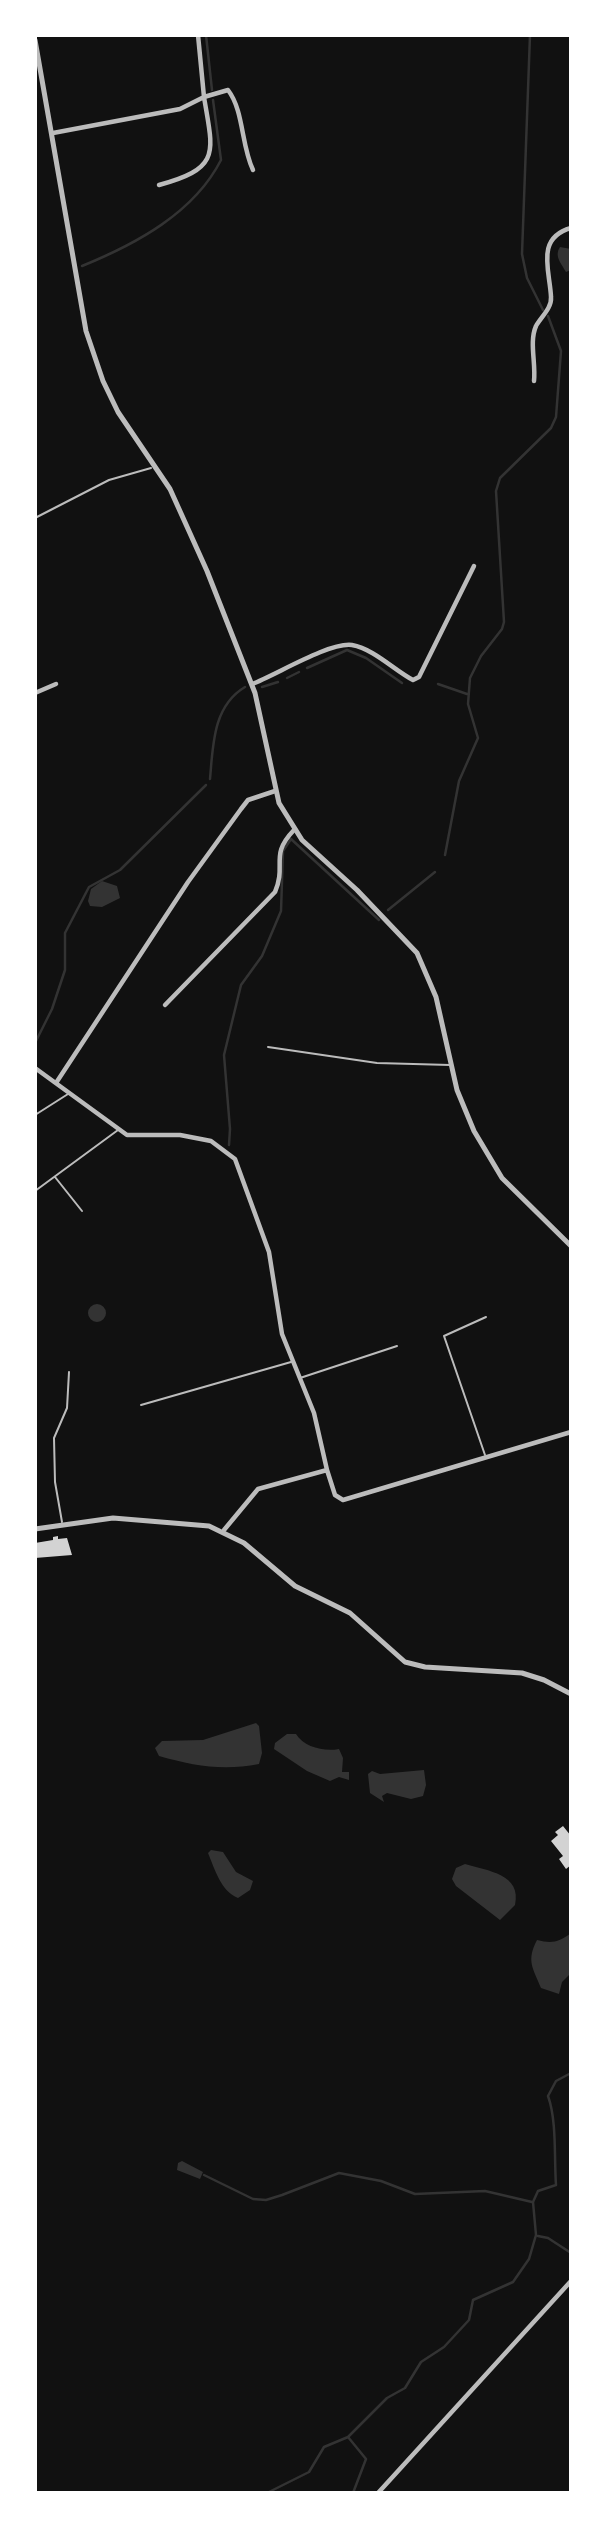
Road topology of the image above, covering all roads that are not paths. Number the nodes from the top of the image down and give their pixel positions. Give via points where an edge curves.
1 (198, 35) edge
2 (35, 40) edge
3 (204, 97) junction
4 (53, 133) junction
5 (253, 170) dead end
6 (159, 185) dead end
7 (571, 228) edge
8 (534, 381) dead end
9 (156, 466) junction
10 (35, 518) edge
11 (474, 566) dead end
12 (57, 684) dead end
13 (252, 684) junction
14 (35, 693) edge
15 (275, 791) junction
16 (294, 830) junction
17 (165, 1005) dead end
18 (268, 1046) dead end
19 (451, 1065) junction
20 (35, 1068) edge
21 (56, 1083) junction
22 (69, 1093) junction
23 (35, 1115) edge
24 (118, 1130) junction
25 (54, 1176) junction
26 (35, 1191) edge
27 (82, 1212) dead end
28 (571, 1246) edge
29 (486, 1317) dead end
30 (397, 1346) dead end
31 (292, 1361) junction
32 (69, 1372) dead end
33 (299, 1379) junction
34 (141, 1405) dead end
35 (571, 1432) edge
36 (485, 1456) junction
37 (327, 1470) junction
38 (62, 1523) junction
39 (35, 1529) edge
40 (224, 1530) junction
41 (571, 1694) edge
42 (571, 2281) edge
43 (378, 2493) edge

1 - 3 street
2 - 4 street
3 - 4 street via 180,109
3 - 5 street via 228,90 235,98
3 - 6 street via 212,146 207,162 185,178
4 - 9 street via 86,331 118,412
7 - 8 street via 552,239 546,253 551,298 533,338
9 - 10 lane via 109,480
9 - 13 street via 207,571
11 - 13 street via 419,677 413,680 351,645
12 - 14 street
13 - 15 street
15 - 16 street
15 - 21 street via 248,800 241,809
16 - 17 street via 279,850 275,892
16 - 19 street via 418,953 436,997
18 - 19 lane via 377,1063
19 - 28 street via 464,1110 486,1155 522,1200
20 - 21 street
21 - 22 street
22 - 23 lane
22 - 24 street
24 - 25 lane
24 - 31 street via 127,1135 180,1135 211,1141 235,1159 269,1252 282,1334
25 - 26 lane
25 - 27 lane
29 - 36 lane via 444,1336
30 - 33 lane
31 - 33 street
31 - 34 lane
32 - 38 lane via 67,1408 54,1438
33 - 37 street via 314,1413
35 - 36 street
36 - 37 street via 343,1500 335,1495
37 - 40 street via 258,1489
38 - 39 street
38 - 40 street via 137,1518
40 - 41 street via 295,1586 350,1613 405,1661 425,1667 522,1673
42 - 43 street

